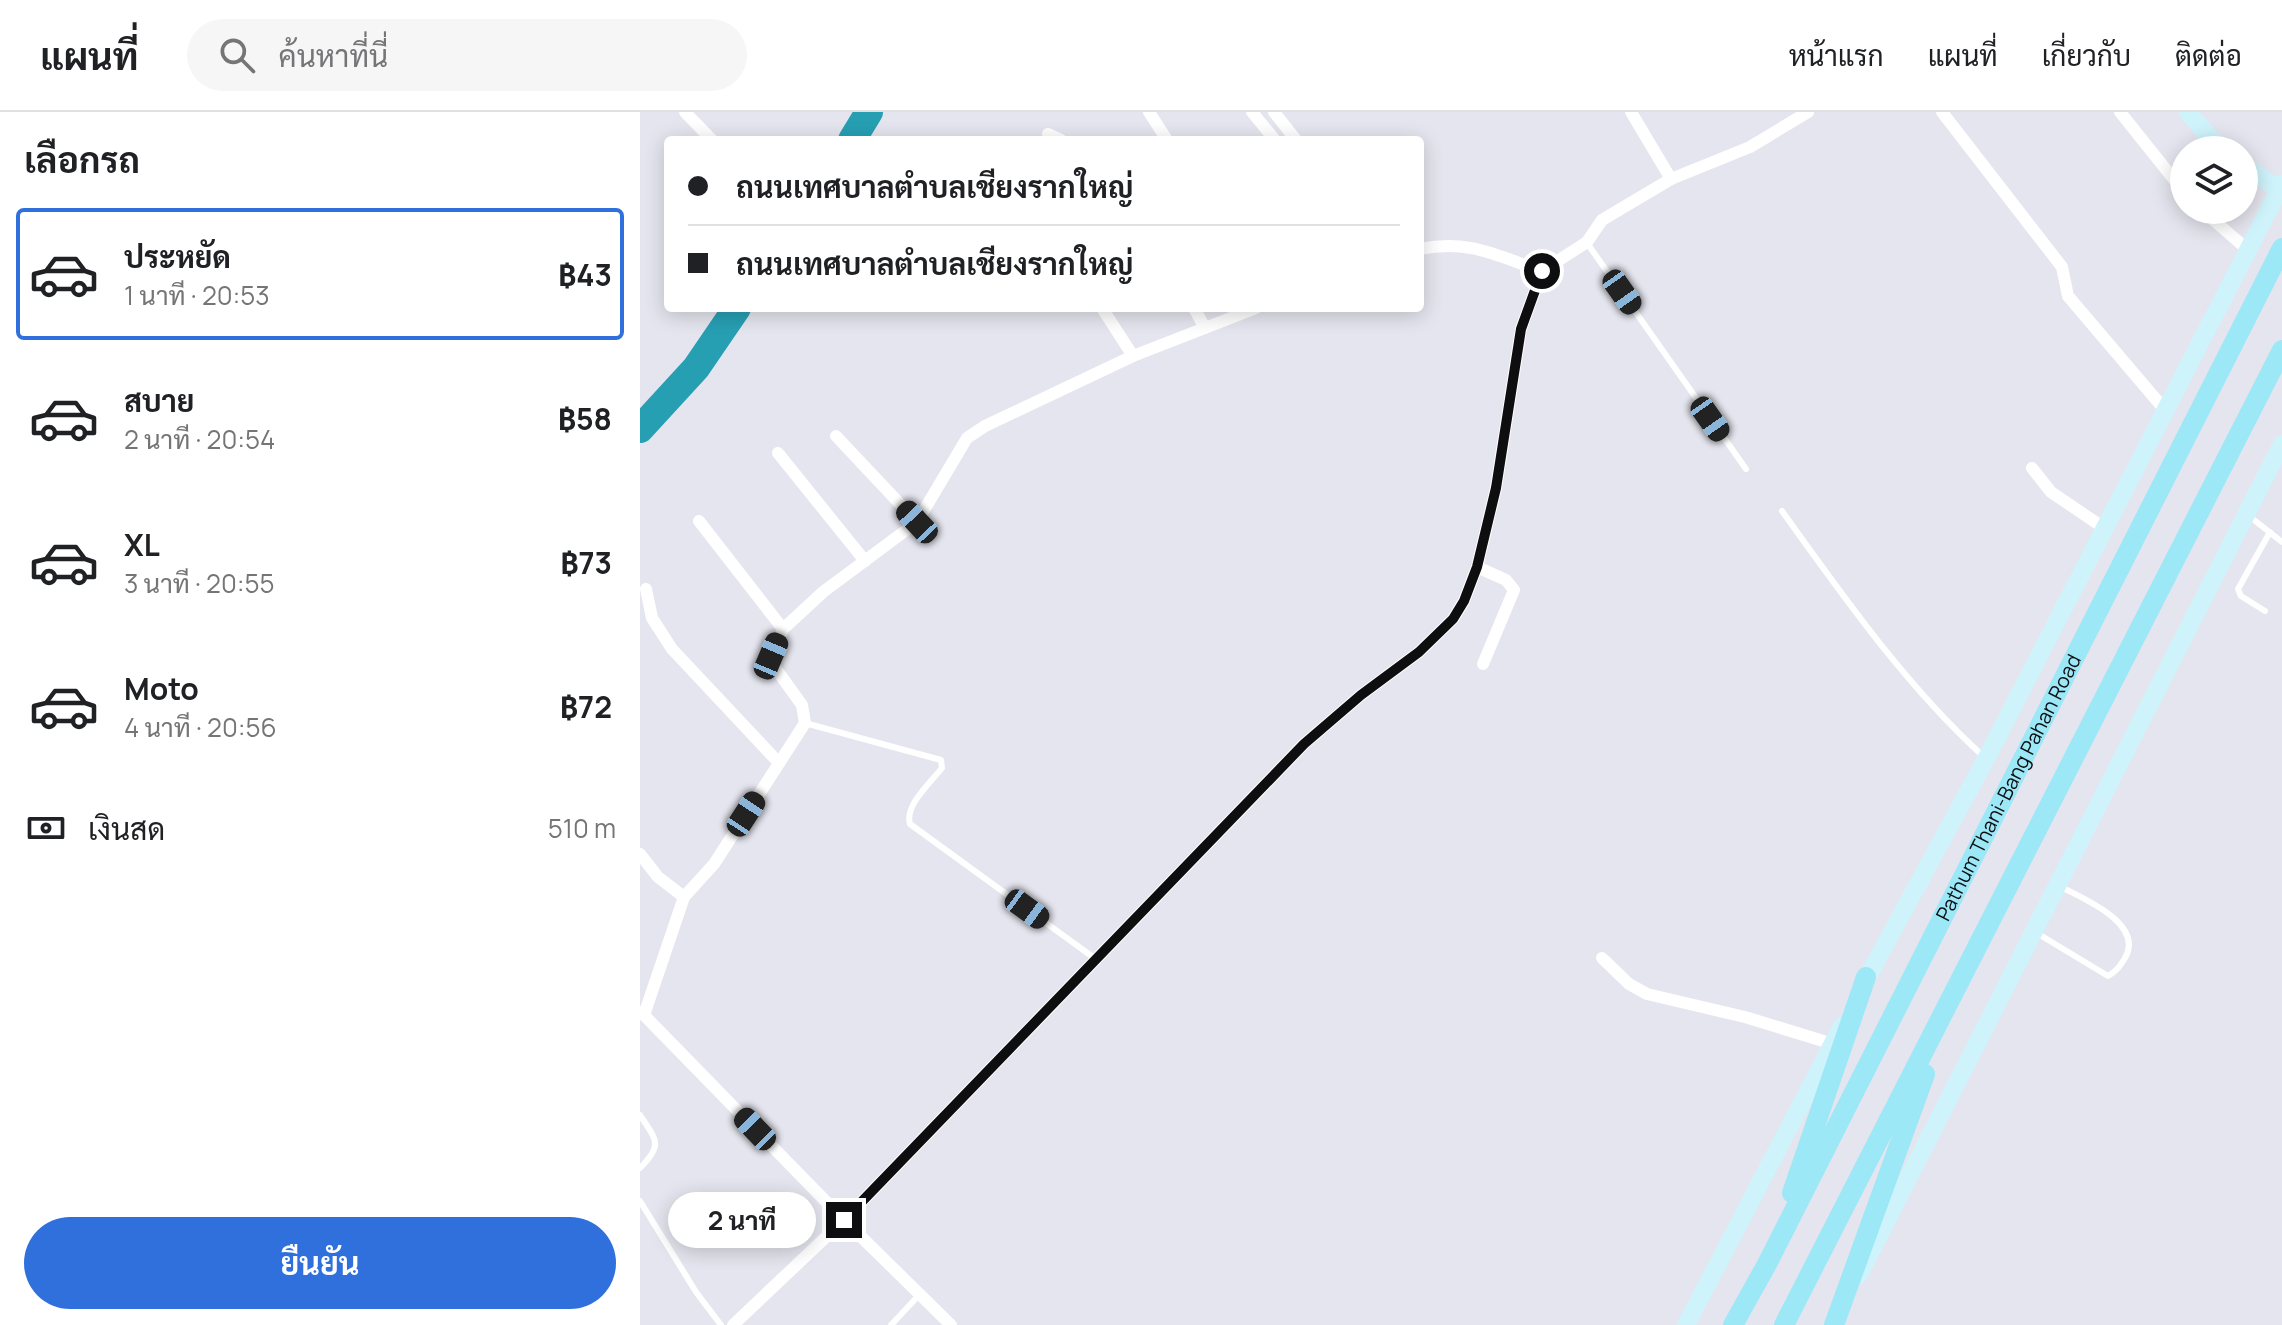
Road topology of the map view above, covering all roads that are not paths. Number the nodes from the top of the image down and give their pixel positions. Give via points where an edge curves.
1 (685, 112) edge
2 (1149, 112) edge
3 (1252, 112) edge
4 (1274, 112) edge
5 (1631, 112) edge
6 (1808, 112) edge
7 (1942, 112) edge
8 (2120, 112) edge
9 (2188, 112) edge
10 (1048, 134) dead end
11 (708, 136) edge
12 (1052, 136) edge
13 (1164, 136) edge
14 (1272, 136) edge
15 (1293, 136) edge
16 (2209, 136) edge
17 (2170, 174) edge
18 (2258, 175) edge
19 (1671, 179) junction
20 (2282, 184) edge
21 (2282, 191) edge
22 (2218, 224) edge
23 (1587, 242) junction
24 (2282, 248) edge
25 (1424, 249) edge
26 (2248, 250) junction
27 (1542, 271) junction
28 (1105, 312) edge
29 (1196, 312) edge
30 (1246, 312) edge
31 (1205, 328) junction
32 (2282, 350) edge
33 (1133, 356) junction
34 (2165, 410) junction
35 (836, 436) dead end
36 (2279, 450) edge
37 (778, 453) dead end
38 (2032, 468) dead end
39 (1746, 469) dead end
40 (1782, 511) dead end
41 (2246, 514) junction
42 (699, 521) dead end
43 (917, 522) junction
44 (2104, 528) junction
45 (2270, 532) junction
46 (2282, 542) edge
47 (865, 561) junction
48 (1477, 567) junction
49 (646, 589) dead end
50 (2265, 611) dead end
51 (783, 629) junction
52 (1483, 664) dead end
53 (805, 723) junction
54 (1986, 759) junction
55 (779, 763) junction
56 (640, 854) edge
57 (2059, 886) junction
58 (684, 897) junction
59 (2035, 932) junction
60 (1602, 958) dead end
61 (1097, 960) junction
62 (1866, 977) junction
63 (1956, 991) junction
64 (642, 1013) edge
65 (1833, 1044) junction
66 (640, 1115) edge
67 (640, 1168) edge
68 (640, 1201) edge
69 (844, 1220) junction
70 (1767, 1264) junction
71 (920, 1294) junction
72 (721, 1325) edge
73 (733, 1325) edge
74 (891, 1325) edge
75 (951, 1325) edge
76 (1686, 1325) edge
77 (1733, 1325) edge
78 (1784, 1325) edge
79 (1834, 1325) edge

1 - 11 street
2 - 13 street
3 - 14 street
4 - 15 street
5 - 19 street
6 - 19 street via 1750,147
7 - 34 street via 2062,267 2068,296
8 - 17 street
9 - 16 main road
10 - 12 street
18 - 21 main road
19 - 23 street via 1602,220
20 - 26 main road
22 - 26 street
23 - 27 street
23 - 39 lane
24 - 70 main road, Pathum Thani-Bang Pahan Road
25 - 27 street via 1475,248
26 - 34 main road
27 - 48 street via 1521,329 1496,488
28 - 33 street
29 - 31 street
30 - 31 street
31 - 33 street
32 - 63 main road
33 - 43 street via 967,438
34 - 44 main road
35 - 43 street
36 - 41 main road
37 - 47 street
38 - 44 street via 2051,492
40 - 54 lane via 1867,627 1946,723
41 - 45 lane
41 - 57 main road
42 - 51 street
43 - 47 street
44 - 54 main road
45 - 46 lane
45 - 50 lane via 2238,589
47 - 51 street
48 - 52 street via 1506,580 1514,590
48 - 61 street via 1453,619 1304,744
49 - 55 street via 652,618 672,649
51 - 53 street via 771,662 802,705
53 - 55 street
53 - 61 lane via 941,760 942,768 910,810 910,824
54 - 62 main road
55 - 58 street via 714,864
56 - 58 street
57 - 59 main road
57 - 59 lane via 2109,913 2122,926 2129,951 2108,976
58 - 64 street
59 - 79 main road
60 - 65 street via 1647,994
61 - 69 street
62 - 65 main road
62 - 70 main road
63 - 78 main road
63 - 79 main road
64 - 69 street
65 - 76 main road
66 - 67 lane via 657,1147
68 - 72 lane
69 - 71 street
69 - 73 street
70 - 77 main road, Pathum Thani-Bang Pahan Road
71 - 74 lane
71 - 75 street

